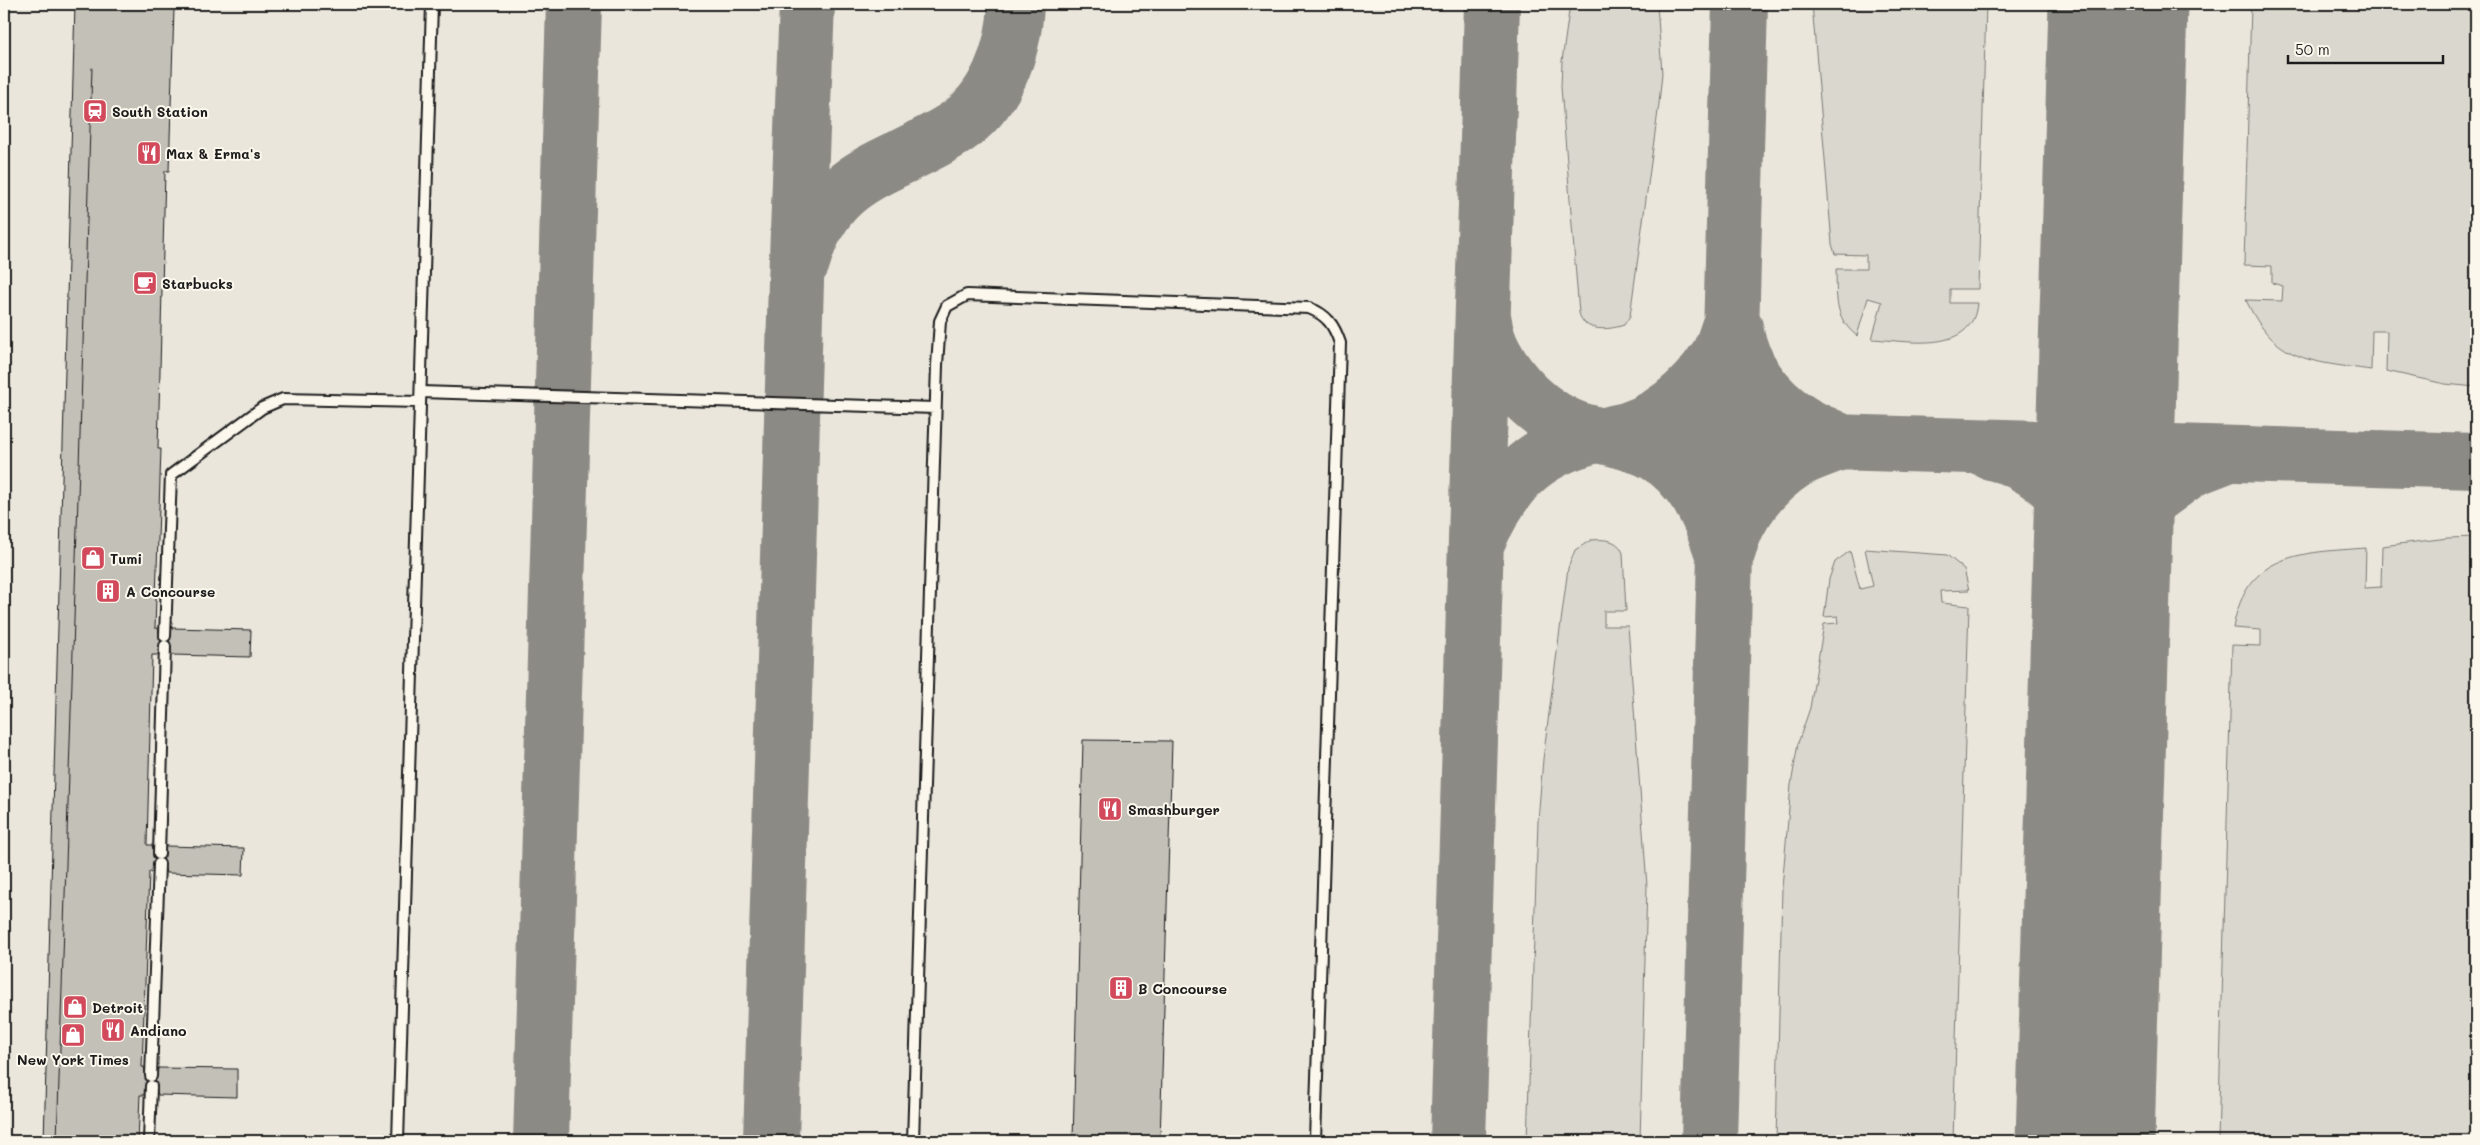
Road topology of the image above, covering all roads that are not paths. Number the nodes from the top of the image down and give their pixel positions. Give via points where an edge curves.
1 (432, 4) edge
2 (421, 397) junction
3 (935, 408) junction
4 (149, 1141) edge
5 (398, 1141) edge
6 (913, 1141) edge
7 (1315, 1141) edge

1 - 2 lane
2 - 3 lane
2 - 4 lane via 283,399 262,408 170,475
2 - 5 lane
3 - 6 lane
3 - 7 lane via 940,322 947,306 968,295 1309,308 1324,316 1336,329 1340,343

